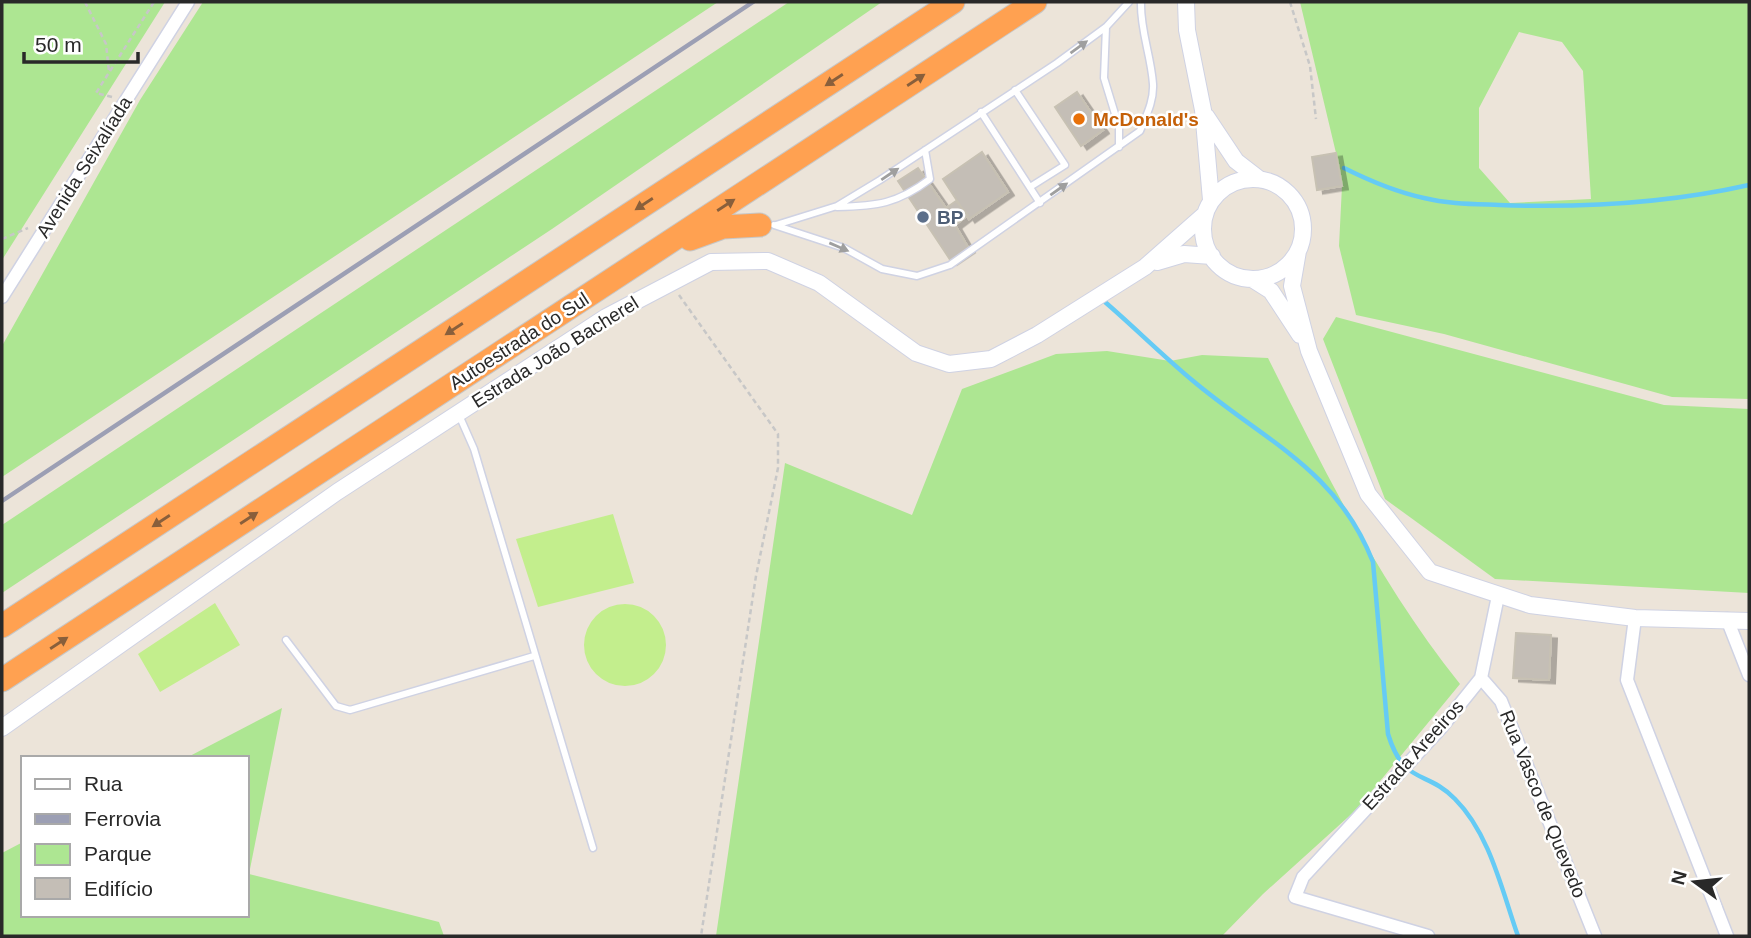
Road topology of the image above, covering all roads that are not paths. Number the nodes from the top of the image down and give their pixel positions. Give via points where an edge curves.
1 (188, 2) edge
2 (953, 2) edge
3 (1035, 2) edge
4 (1129, 2) edge
5 (1142, 2) edge
6 (1186, 2) edge
7 (1106, 27) junction
8 (1015, 90) junction
9 (1203, 110) junction
10 (981, 112) junction
11 (1119, 147) junction
12 (925, 150) junction
13 (1258, 178) junction
14 (1030, 187) junction
15 (1212, 200) junction
16 (1040, 203) junction
17 (835, 207) junction
18 (1204, 215) junction
19 (767, 225) junction
20 (1298, 251) junction
21 (1212, 256) junction
22 (1145, 267) junction
23 (624, 272) junction
24 (1252, 279) junction
25 (2, 297) edge
26 (1309, 351) junction
27 (458, 413) junction
28 (1498, 596) junction
29 (1635, 618) junction
30 (1727, 619) junction
31 (1749, 621) edge
32 (2, 626) edge
33 (286, 640) dead end
34 (534, 656) junction
35 (1749, 674) edge
36 (1480, 678) junction
37 (2, 680) edge
38 (2, 728) edge
39 (593, 848) dead end
40 (1428, 936) edge
41 (1595, 936) edge
42 (1727, 936) edge

1 - 25 street, Avenida Seixalíada
2 -> 32 highway
23 -> 3 highway, Autoestrada do Sul
4 - 7 lane
5 - 11 lane via 1140,22 1153,84 1150,106 1140,131
6 - 9 street
8 -> 7 lane
7 - 11 lane via 1104,78 1119,127
8 - 10 lane
8 - 14 lane via 1065,166
9 - 13 street via 1222,144
9 - 15 street
10 - 12 lane
10 - 14 lane
16 -> 11 lane
17 -> 12 lane
12 - 17 lane via 930,179 920,187 879,206
13 - 15 street via 1227,185
13 - 20 street via 1283,188 1295,200 1303,222
14 - 16 lane
15 - 18 street
19 -> 16 lane via 844,248 882,269 917,276 950,265
17 - 19 lane
18 - 21 street via 1202,230
18 - 22 street, Estrada João Bacherel
19 - 23 highway via 723,228
20 - 24 street via 1272,276
20 - 26 street via 1292,286
21 - 22 street, Estrada João Bacherel via 1184,254
21 - 24 street via 1234,276
22 - 27 street, Estrada João Bacherel via 991,359 949,364 916,353 819,283 768,261 711,262 606,317
37 -> 23 highway, Autoestrada do Sul
24 - 26 street via 1271,291
26 - 28 street via 1368,494 1430,572
27 - 34 lane via 474,449
27 - 38 street, Estrada João Bacherel via 337,492
28 - 29 street via 1530,606
28 - 36 street, Estrada Areeiros
29 - 30 street
29 - 42 street via 1627,680
30 - 31 street
30 - 35 street
33 - 34 lane via 336,706 350,710
34 - 39 lane
36 - 40 street, Estrada Areeiros via 1440,729 1303,877 1295,897
36 - 41 street, Rua Vasco de Quevedo via 1502,701

